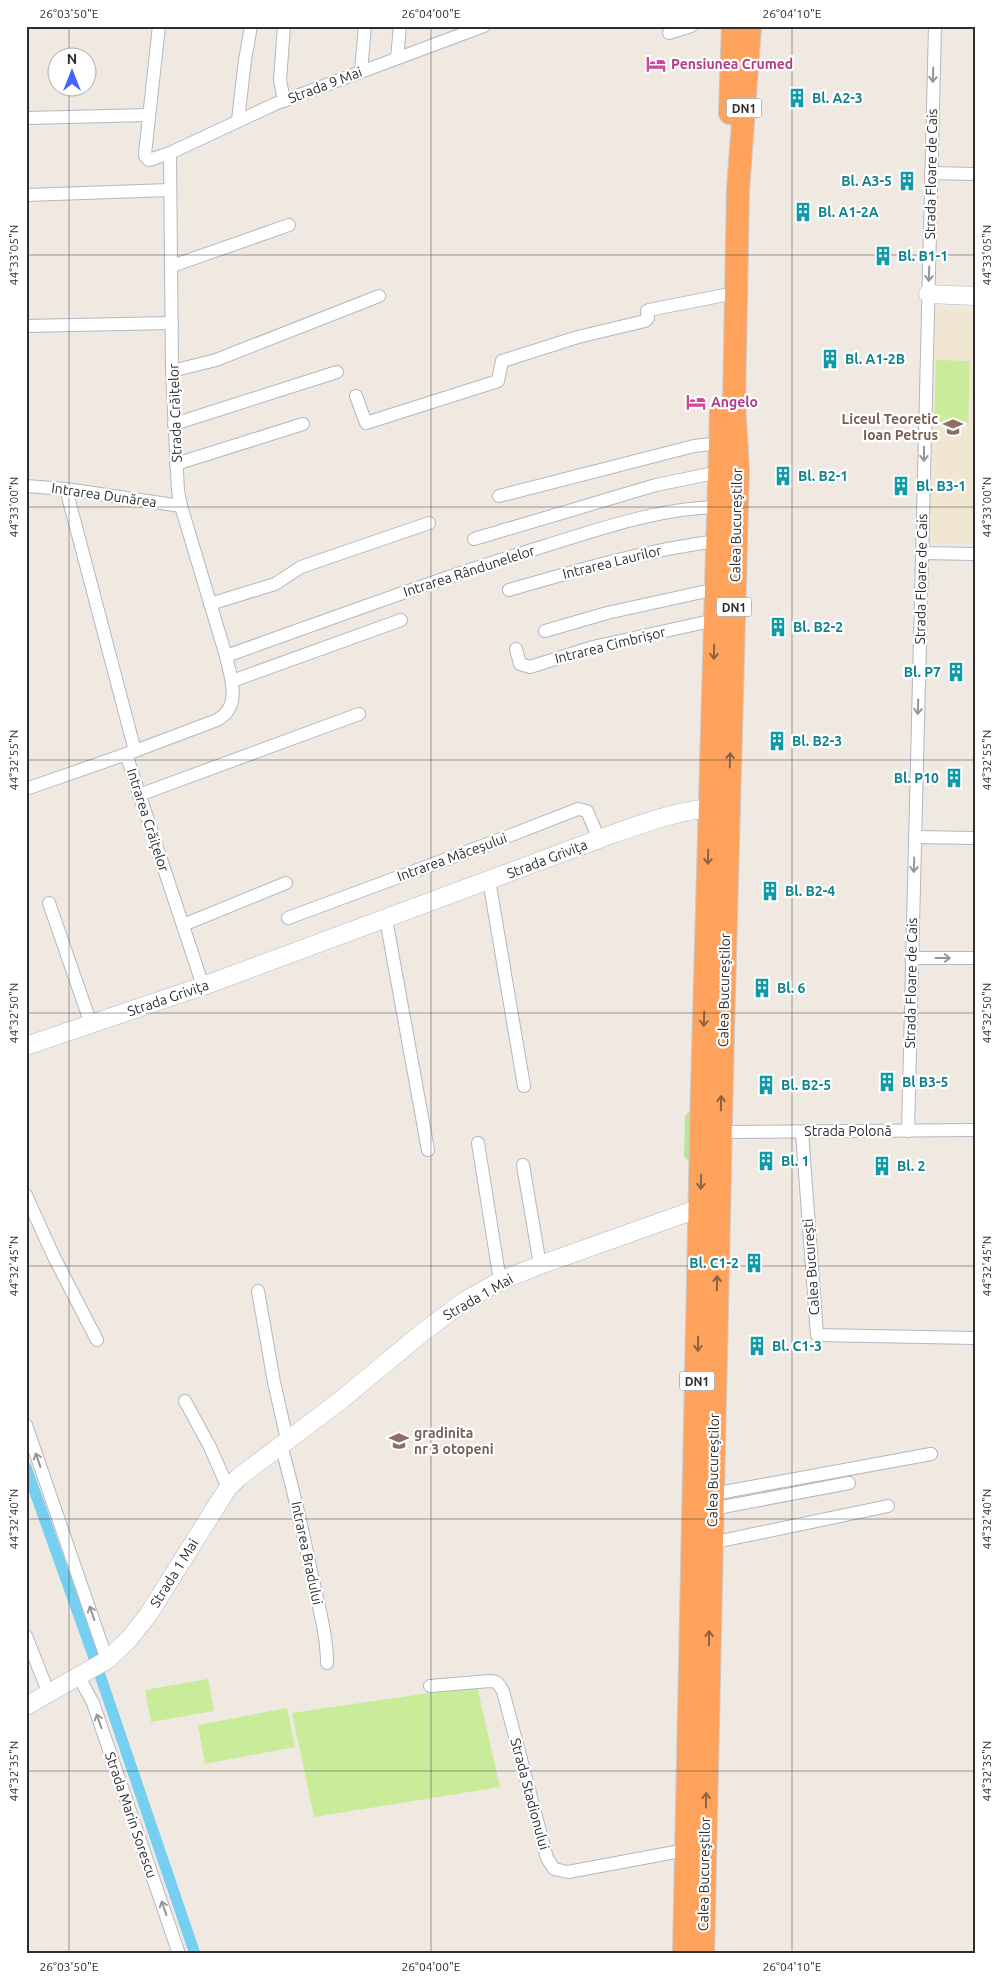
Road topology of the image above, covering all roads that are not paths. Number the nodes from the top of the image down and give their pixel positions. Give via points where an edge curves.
1 (159, 26) edge
2 (251, 26) edge
3 (284, 26) edge
4 (365, 26) edge
5 (400, 26) edge
6 (484, 26) edge
7 (691, 26) edge
8 (733, 26) edge
9 (750, 26) edge
10 (935, 26) edge
11 (452, 32) edge
12 (669, 33) dead end
13 (397, 58) junction
14 (361, 71) junction
15 (284, 101) junction
16 (149, 115) junction
17 (26, 118) edge
18 (238, 120) junction
19 (170, 153) junction
20 (930, 173) junction
21 (975, 174) edge
22 (170, 190) junction
23 (26, 195) edge
24 (289, 225) dead end
25 (172, 266) junction
26 (928, 294) junction
27 (725, 295) junction
28 (379, 296) dead end
29 (975, 296) edge
30 (172, 323) junction
31 (26, 326) edge
32 (172, 371) junction
33 (337, 372) dead end
34 (356, 396) dead end
35 (174, 424) junction
36 (303, 424) dead end
37 (720, 442) junction
38 (176, 464) junction
39 (719, 472) junction
40 (26, 486) edge
41 (66, 489) junction
42 (499, 496) dead end
43 (181, 506) junction
44 (718, 507) junction
45 (429, 524) dead end
46 (474, 539) dead end
47 (717, 541) junction
48 (922, 553) junction
49 (975, 554) edge
50 (716, 589) junction
51 (509, 590) dead end
52 (210, 604) junction
53 (401, 620) dead end
54 (715, 620) junction
55 (545, 630) dead end
56 (516, 649) dead end
57 (226, 656) junction
58 (232, 681) junction
59 (360, 714) dead end
60 (131, 753) junction
61 (26, 788) edge
62 (139, 795) junction
63 (710, 808) junction
64 (914, 837) junction
65 (975, 838) edge
66 (599, 839) junction
67 (490, 880) junction
68 (286, 883) dead end
69 (49, 903) dead end
70 (288, 918) dead end
71 (386, 919) junction
72 (183, 925) junction
73 (911, 958) junction
74 (975, 958) edge
75 (203, 986) junction
76 (91, 1024) junction
77 (26, 1046) edge
78 (524, 1086) dead end
79 (975, 1130) edge
80 (908, 1131) junction
81 (720, 1132) junction
82 (802, 1132) junction
83 (478, 1143) dead end
84 (428, 1150) dead end
85 (524, 1165) dead end
86 (26, 1195) edge
87 (700, 1208) junction
88 (540, 1265) junction
89 (500, 1281) junction
90 (258, 1291) dead end
91 (975, 1338) edge
92 (97, 1340) dead end
93 (186, 1400) dead end
94 (26, 1425) edge
95 (284, 1443) junction
96 (931, 1454) dead end
97 (849, 1483) dead end
98 (228, 1488) junction
99 (712, 1502) junction
100 (888, 1506) dead end
101 (711, 1543) junction
102 (26, 1636) edge
103 (108, 1660) junction
104 (326, 1663) dead end
105 (79, 1677) junction
106 (430, 1686) dead end
107 (49, 1694) junction
108 (26, 1706) edge
109 (686, 1850) junction
110 (179, 1954) edge
111 (684, 1954) edge
112 (702, 1954) edge

1 - 16 street
2 - 18 street
3 - 15 street via 280,80
4 - 14 street
5 - 13 street
6 - 11 street, Strada 9 Mai
7 - 12 street
8 - 27 highway, Calea Bucureștilor / DN1
81 -> 9 highway, Calea Bucureștilor / DN1 via 738,477 734,405 738,183
10 -> 20 street, Strada Floare de Cais
11 - 13 street, Strada 9 Mai
13 - 14 street, Strada 9 Mai
14 - 15 street, Strada 9 Mai
15 - 18 street, Strada 9 Mai
16 - 17 street
16 - 19 street via 145,156 152,160
18 - 19 street, Strada 9 Mai
19 - 22 street, Strada Crăițelor
20 - 21 street
20 -> 26 street, Strada Floare de Cais
22 - 23 street
22 - 25 street, Strada Crăițelor
24 - 25 street
25 - 30 street, Strada Crăițelor
26 - 29 street
26 -> 48 street, Strada Floare de Cais
27 - 34 street via 649,310 645,321 578,337 502,361 498,381 366,423
27 - 37 highway, Calea Bucureștilor / DN1
28 - 32 street via 216,360
30 - 31 street
30 - 32 street, Strada Crăițelor
32 - 35 street, Strada Crăițelor
33 - 35 street
35 - 38 street, Strada Crăițelor
36 - 38 street
37 - 39 highway, Calea Bucureștilor / DN1
37 - 42 street
38 - 43 street, Strada Crăițelor
39 - 44 highway, Calea Bucureștilor / DN1
39 - 46 street via 647,488
40 - 41 street, Intrarea Dunărea
41 - 43 street, Intrarea Dunărea
41 - 60 street
43 - 52 street, Strada Crăițelor
44 - 47 highway, Calea Bucureștilor / DN1
44 - 57 street, Intrarea Rândunelelor via 681,509 583,534 478,567
45 - 52 street via 301,567 281,581
47 - 50 highway, Calea Bucureștilor / DN1
47 - 51 street, Intrarea Laurilor via 606,562
48 - 49 street
48 -> 64 street, Strada Floare de Cais
50 - 54 highway, Calea Bucureștilor / DN1
50 - 55 street
52 - 57 street, Strada Crăițelor
53 - 58 street
54 - 56 street, Intrarea Cimbrișor via 594,647 530,666 520,664
54 -> 63 highway, Calea Bucureștilor / DN1
57 - 58 street, Strada Crăițelor
58 - 60 street, Strada Crăițelor via 232,705 227,714
59 - 62 street
60 - 61 street, Intrarea Crăițelor
60 - 62 street, Intrarea Crăițelor
62 - 72 street, Intrarea Crăițelor
63 - 66 street, Strada Grivița via 663,817
63 -> 87 highway, Calea Bucureștilor / DN1
64 - 65 street
64 -> 73 street, Strada Floare de Cais
66 - 67 street, Strada Grivița
66 - 70 street, Intrarea Măceșului via 587,810 578,809
67 - 71 street, Strada Grivița
67 - 78 street
68 - 72 street
69 - 76 street
71 - 75 street, Strada Grivița
71 - 84 street
72 - 75 street, Intrarea Crăițelor
73 -> 74 street
73 - 80 street, Strada Floare de Cais
75 - 76 street, Strada Grivița
76 - 77 street, Strada Grivița
79 - 80 street, Strada Polonă
80 - 82 street, Strada Polonă
81 - 82 street, Strada Polonă
99 -> 81 highway, Calea Bucureștilor / DN1
82 - 91 street, Calea București via 817,1335
83 - 89 street
85 - 88 street
86 - 92 street
87 - 88 street, Strada 1 Mai
87 -> 109 highway, Calea Bucureștilor / DN1
88 - 89 street, Strada 1 Mai
89 - 95 street, Strada 1 Mai via 450,1311
90 - 95 street
93 - 98 street
103 -> 94 street
95 - 98 street, Strada 1 Mai
95 - 104 street, Intrarea Bradului via 320,1610
96 - 99 street
97 - 99 street
98 - 103 street, Strada 1 Mai via 148,1615
99 - 101 highway, Calea Bucureștilor / DN1
100 - 101 street
112 -> 101 highway, Calea Bucureștilor / DN1
102 - 107 street
103 - 105 street, Strada 1 Mai
105 - 107 street, Strada 1 Mai
110 -> 105 street, Strada Marin Sorescu via 93,1703
106 - 109 street, Strada Stadionului via 490,1681 499,1684 547,1858 554,1869 568,1872
107 - 108 street, Strada 1 Mai
109 - 111 highway, Calea Bucureștilor / DN1

